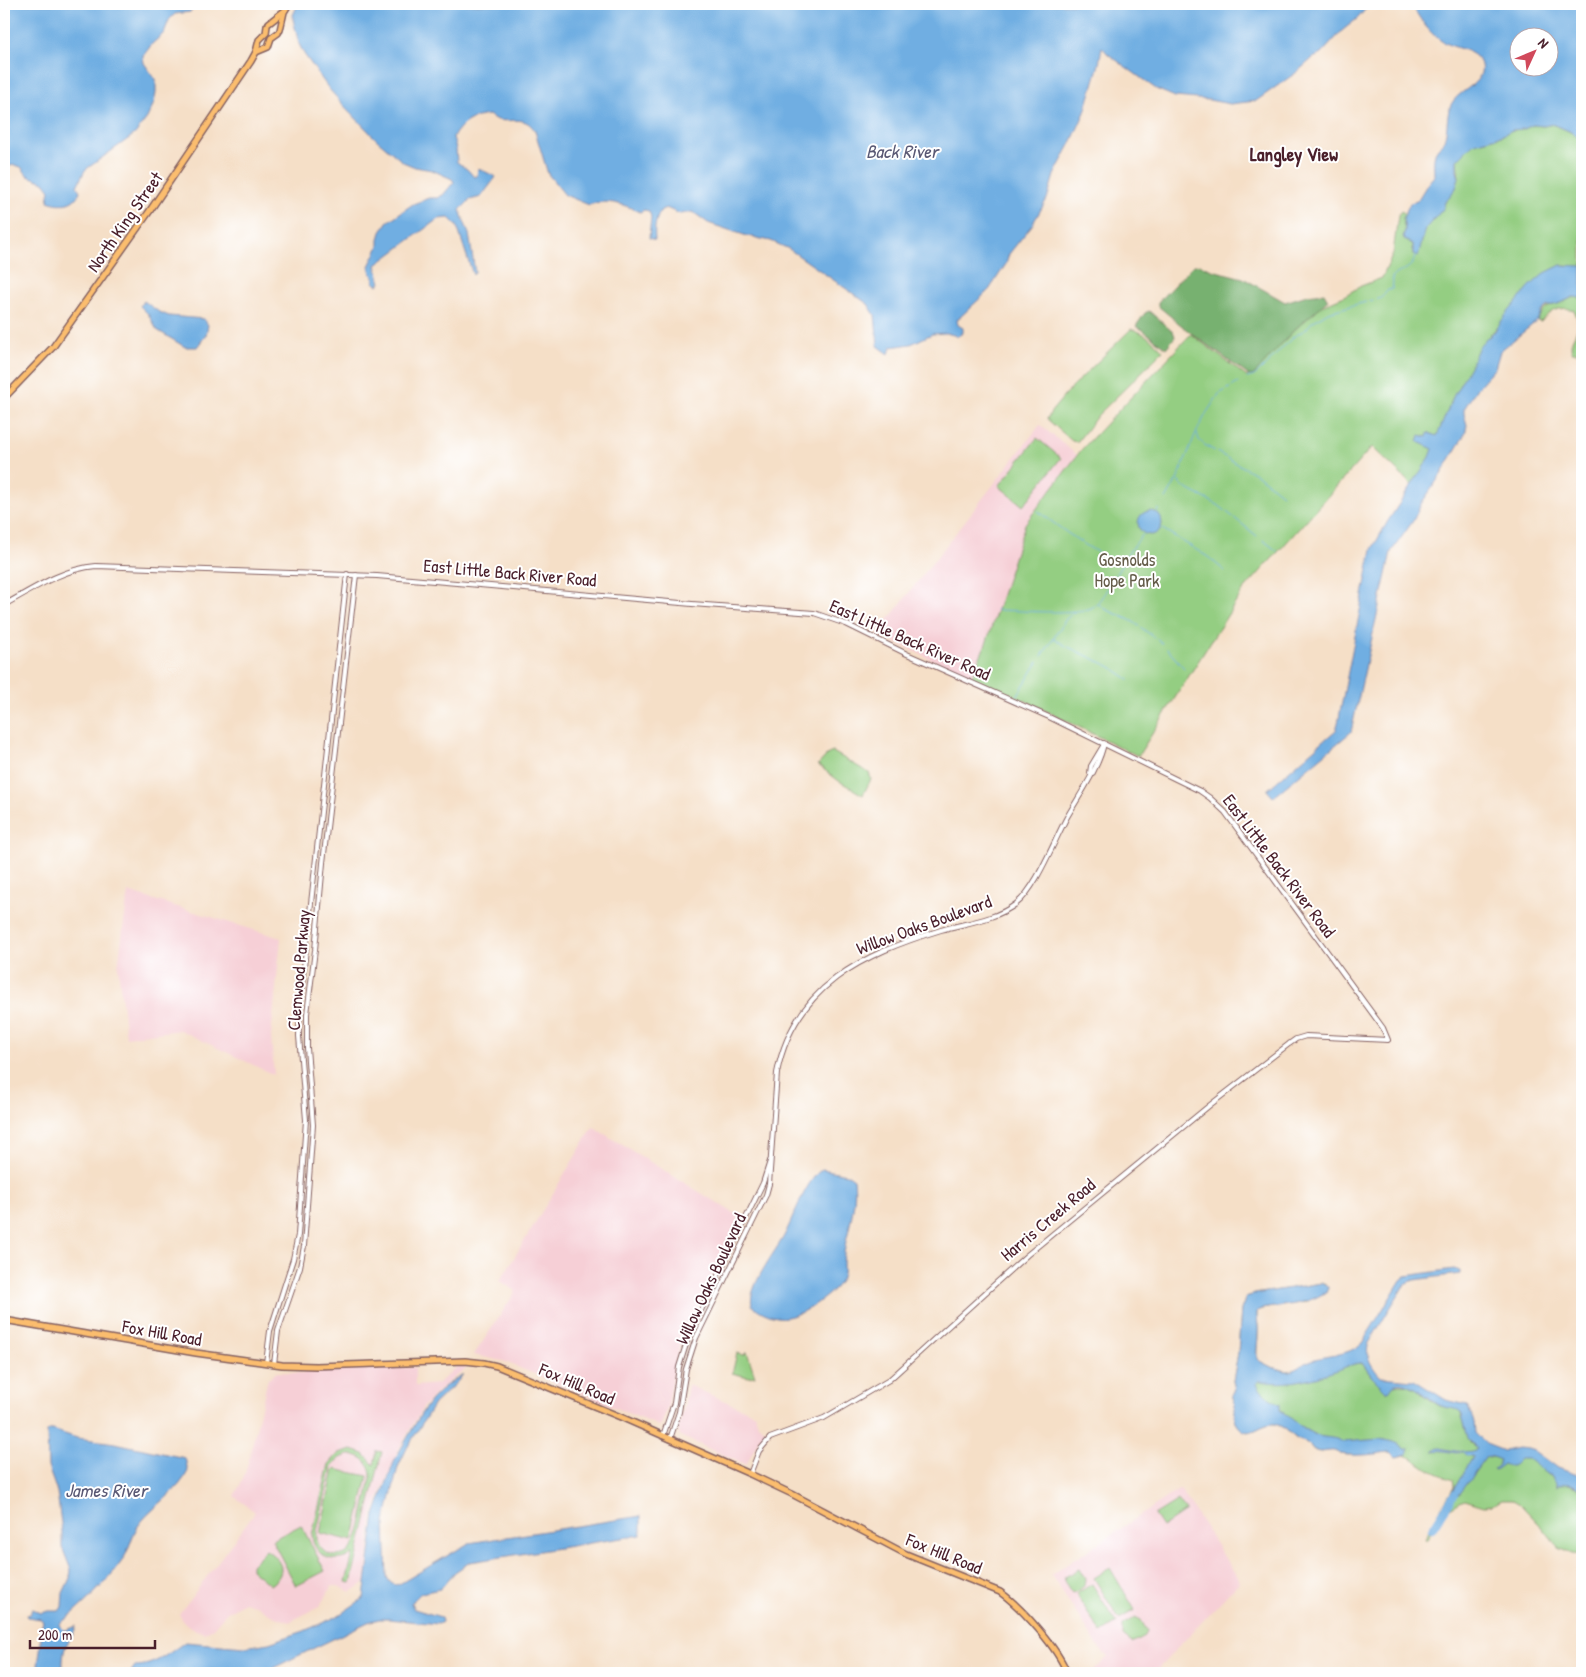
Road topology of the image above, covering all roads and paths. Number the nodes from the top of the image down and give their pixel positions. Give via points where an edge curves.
1 (289, 4) edge
2 (284, 12) junction
3 (256, 52) junction
4 (4, 398) edge
5 (348, 574) junction
6 (356, 575) junction
7 (4, 604) edge
8 (1104, 743) junction
9 (1388, 1040) joint
10 (770, 1161) junction
11 (4, 1320) edge
12 (266, 1364) junction
13 (274, 1364) junction
14 (663, 1436) junction
15 (670, 1439) junction
16 (750, 1474) junction
17 (1067, 1673) edge

1 - 2 main road, North King Street
2 - 3 main road, North King Street via 268,24
2 - 3 main road, North King Street via 279,32 271,38 268,46
3 - 4 main road, North King Street via 149,212 53,347
5 - 6 street, East Little Back River Road
5 - 7 street, East Little Back River Road via 84,567
5 - 12 street, Clemwood Parkway via 300,1012 299,1042 306,1120 298,1235 270,1331
6 - 8 street, East Little Back River Road via 814,613 846,624
6 - 13 street, Clemwood Parkway via 307,1014 313,1125 304,1246 278,1331
8 - 9 street, East Little Back River Road via 1200,791 1226,812 1383,1028
8 - 10 street, Willow Oaks Boulevard via 1102,754 1030,890 1016,904 981,920 913,940 860,961 836,977 808,1004 780,1058
9 - 16 street, Harris Creek Road via 1320,1036 1296,1039 1027,1255 889,1380 824,1418 770,1438 762,1447
10 - 14 street, Willow Oaks Boulevard via 763,1183 688,1335 674,1402
10 - 15 street, Willow Oaks Boulevard via 771,1174 766,1195 693,1345
11 - 12 main road, Fox Hill Road
12 - 13 main road, Fox Hill Road
13 - 14 main road, Fox Hill Road via 484,1362
14 - 15 main road, Fox Hill Road
15 - 16 main road, Fox Hill Road
16 - 17 main road, Fox Hill Road via 906,1554 1000,1592 1057,1652

